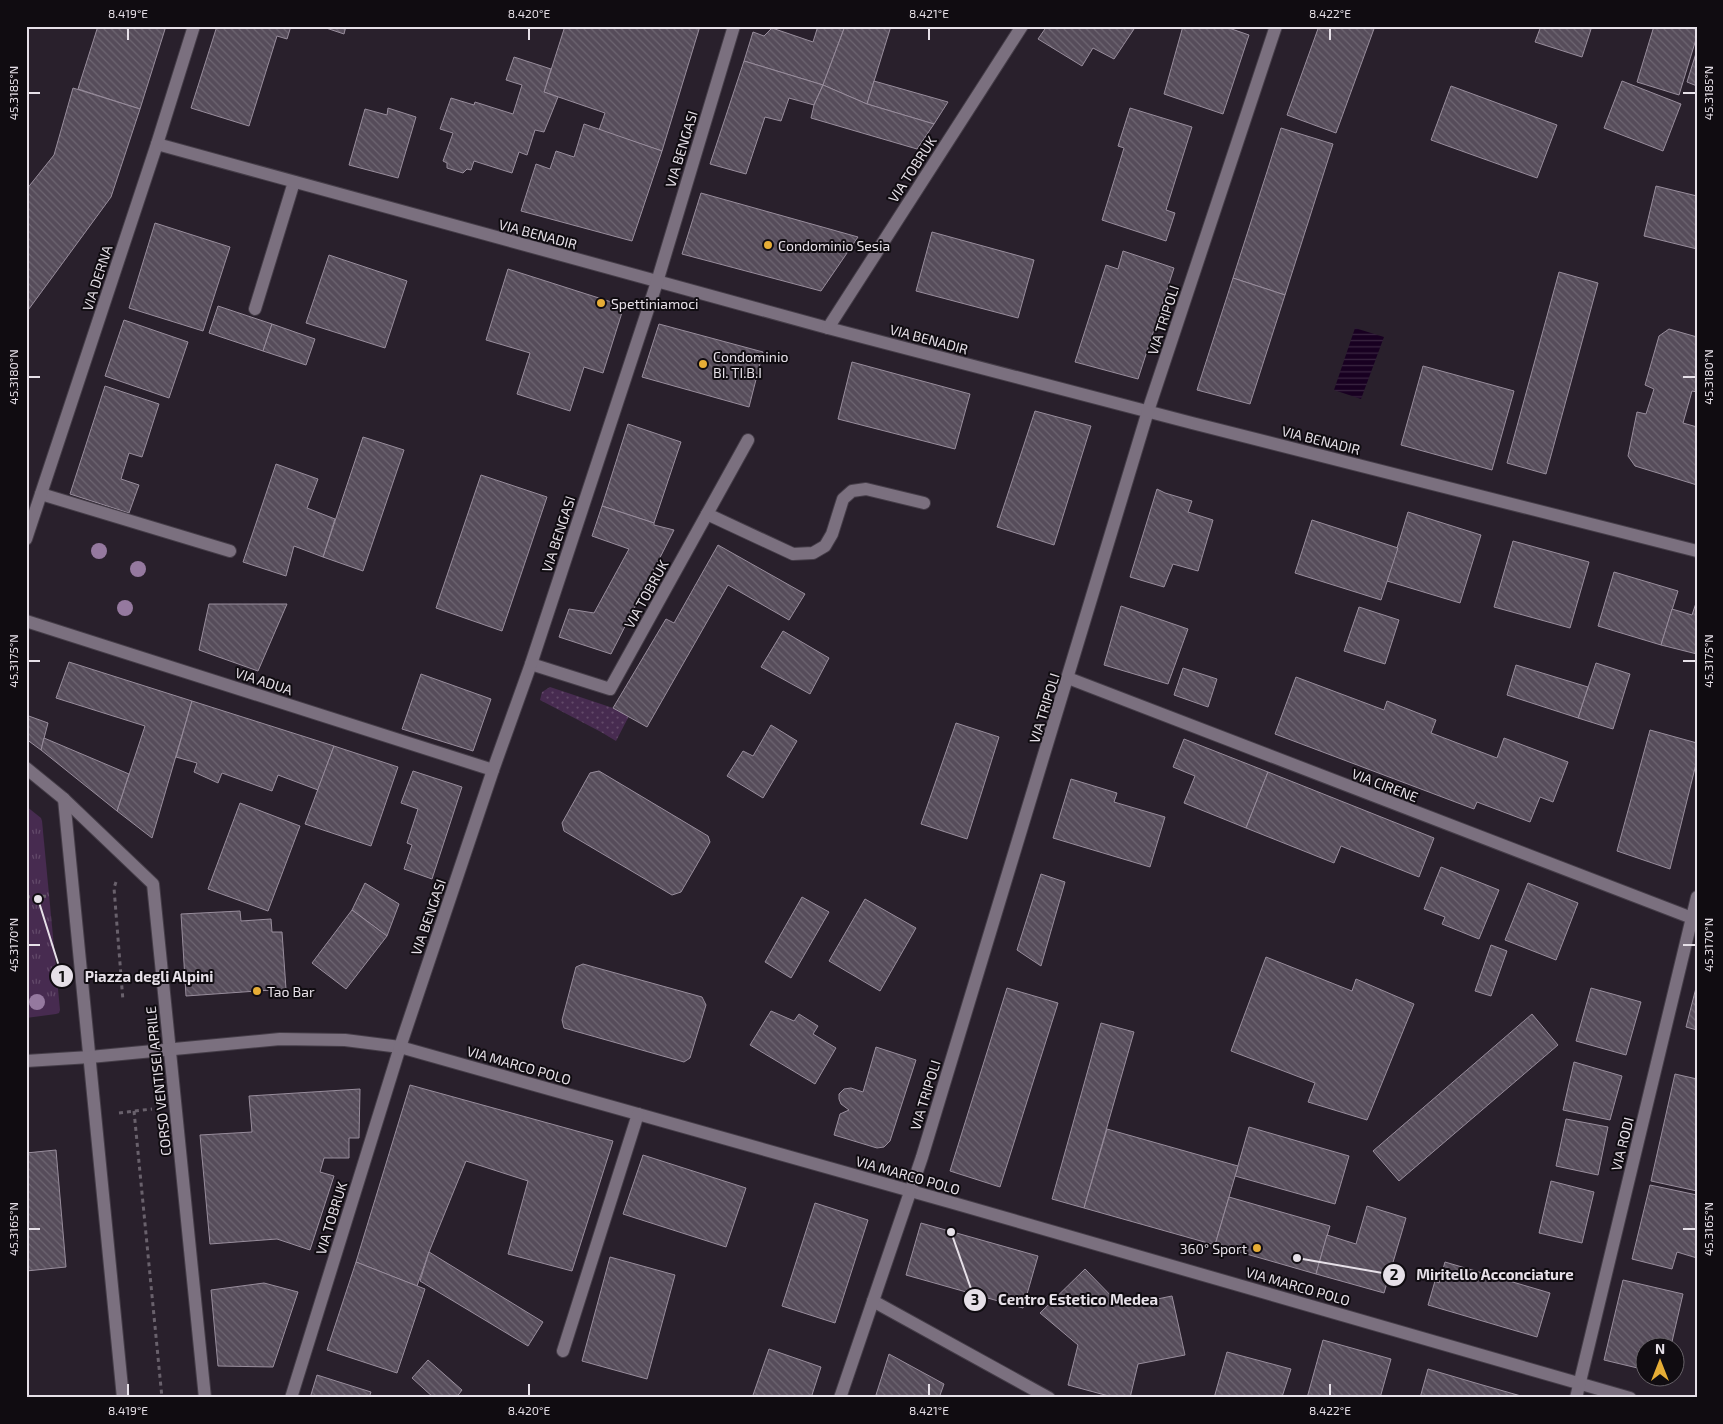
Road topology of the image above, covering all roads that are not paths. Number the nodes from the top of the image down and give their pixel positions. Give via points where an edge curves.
1 (194, 26) edge
2 (734, 26) edge
3 (1022, 26) edge
4 (1276, 26) edge
5 (157, 144) junction
6 (294, 182) junction
7 (657, 282) junction
8 (255, 309) dead end
9 (828, 328) junction
10 (1148, 411) junction
11 (748, 440) dead end
12 (41, 494) junction
13 (924, 503) dead end
14 (707, 514) junction
15 (26, 539) edge
16 (230, 551) dead end
17 (1697, 551) edge
18 (26, 622) edge
19 (530, 664) junction
20 (1068, 678) junction
21 (26, 768) edge
22 (493, 770) junction
23 (64, 799) junction
24 (1697, 897) edge
25 (1692, 918) junction
26 (400, 1047) junction
27 (170, 1050) junction
28 (90, 1057) junction
29 (26, 1061) edge
30 (638, 1114) junction
31 (911, 1191) junction
32 (873, 1301) junction
33 (563, 1351) dead end
34 (1580, 1383) junction
35 (123, 1398) edge
36 (204, 1398) edge
37 (291, 1398) edge
38 (840, 1398) edge
39 (1049, 1398) edge
40 (1576, 1398) edge
41 (1630, 1398) edge

1 - 5 street, VIA DERNA
2 - 7 street, VIA BENGASI
3 - 9 street, VIA TOBRUK
4 - 10 street, VIA TRIPOLI
5 - 6 street, VIA BENADIR
5 - 12 street, VIA DERNA
6 - 7 street, VIA BENADIR
6 - 8 street
7 - 9 street, VIA BENADIR
7 - 19 street, VIA BENGASI
9 - 10 street, VIA BENADIR
10 - 17 street, VIA BENADIR
10 - 20 street, VIA TRIPOLI
11 - 14 street, VIA TOBRUK
12 - 15 street, VIA DERNA
12 - 16 street
13 - 14 street via 866,488 852,491 843,499 825,546 813,553 793,554
14 - 19 street, VIA TOBRUK via 610,689
18 - 22 street, VIA ADUA
19 - 22 street, VIA BENGASI
20 - 25 street, VIA CIRENE
20 - 31 street, VIA TRIPOLI
21 - 23 street, CORSO VENTISEI APRILE
22 - 26 street, VIA BENGASI
23 - 27 street, CORSO VENTISEI APRILE via 154,884
23 - 28 street
24 - 25 street, VIA RODI
25 - 34 street, VIA RODI
26 - 27 street, VIA MARCO POLO via 345,1040 280,1039
26 - 30 street, VIA MARCO POLO
26 - 37 street, VIA TOBRUK
27 - 28 street, VIA MARCO POLO
27 - 36 street, CORSO VENTISEI APRILE
28 - 29 street, VIA MARCO POLO
28 - 35 street
30 - 31 street, VIA MARCO POLO
30 - 33 street
31 - 32 street, VIA TRIPOLI
31 - 34 street, VIA MARCO POLO
32 - 38 street, VIA TRIPOLI
32 - 39 street
34 - 40 street, VIA RODI
34 - 41 street, VIA MARCO POLO

